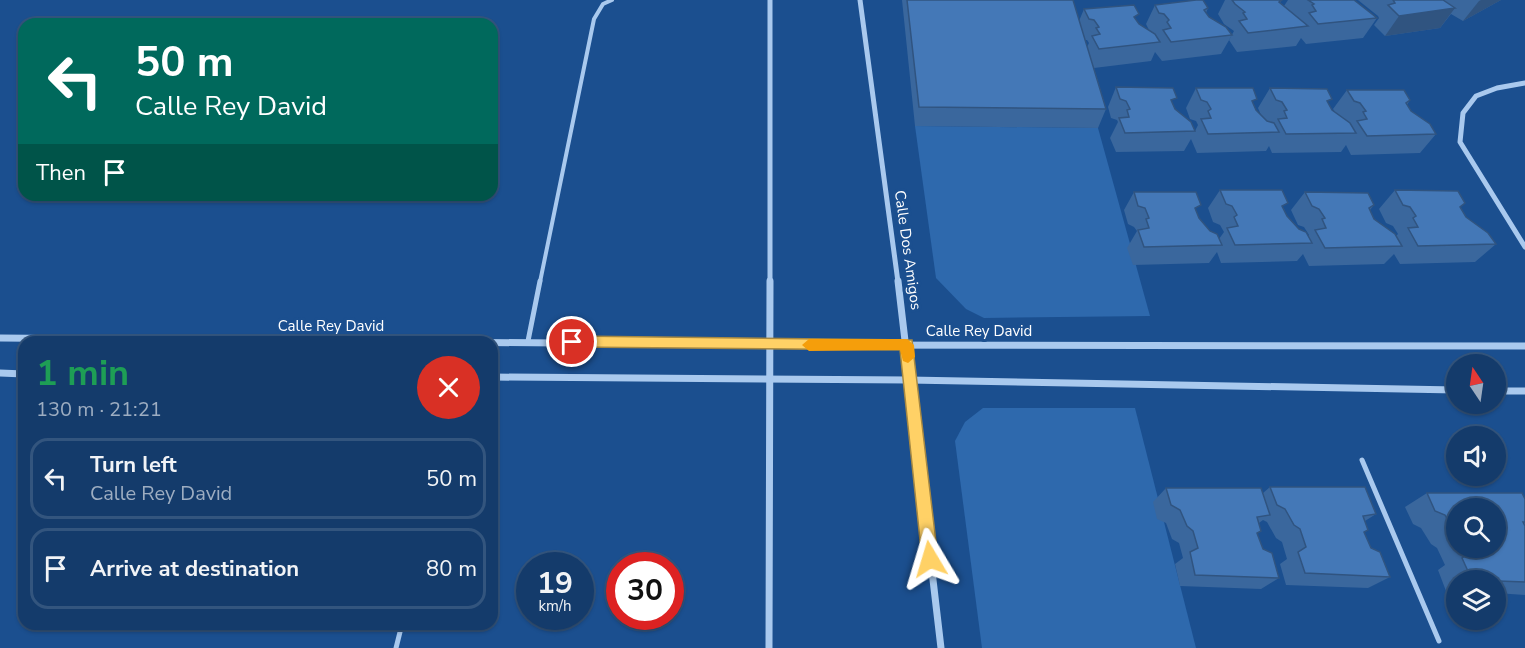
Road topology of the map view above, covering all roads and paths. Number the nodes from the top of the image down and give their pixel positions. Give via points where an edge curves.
1 (612, 0) edge
2 (770, 0) edge
3 (860, 0) edge
4 (1525, 83) edge
5 (1525, 247) edge
6 (0, 338) edge
7 (18, 338) edge
8 (498, 341) edge
9 (528, 341) junction
10 (770, 345) junction
11 (907, 345) junction
12 (1525, 346) edge
13 (0, 373) edge
14 (18, 374) edge
15 (498, 377) edge
16 (769, 379) junction
17 (909, 380) junction
18 (1446, 390) edge
19 (1506, 391) edge
20 (1525, 391) edge
21 (1362, 460) dead end
22 (400, 630) edge
23 (1439, 641) dead end
24 (396, 648) edge
25 (769, 648) edge
26 (941, 648) edge

1 - 9 lane via 603,4 594,19
2 - 10 street
3 - 11 street, Calle Dos Amigos
4 - 5 street via 1496,87 1468,101 1459,122 1460,142
6 - 7 street, Calle Rey David
8 - 9 street, Calle Rey David
9 - 10 street, Calle Rey David
10 - 11 street, Calle Rey David
10 - 16 street
11 - 12 street, Calle Rey David
11 - 17 street, Calle Dos Amigos
13 - 14 street
15 - 16 street
16 - 17 street
16 - 25 street
17 - 18 street
17 - 26 street, Calle Dos Amigos
19 - 20 street
21 - 23 lane
22 - 24 lane

